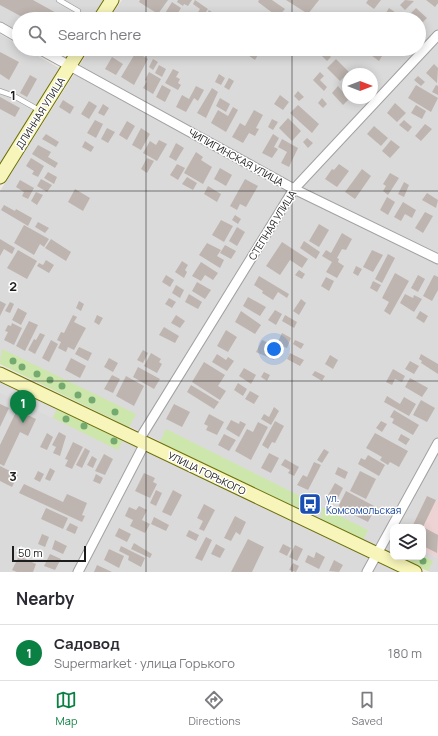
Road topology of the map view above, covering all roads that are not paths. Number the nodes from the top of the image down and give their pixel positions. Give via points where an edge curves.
1 (59, 0) edge
2 (112, 0) edge
3 (78, 11) dead end
4 (104, 12) edge
5 (0, 27) edge
6 (12, 34) edge
7 (438, 35) edge
8 (426, 48) edge
9 (51, 56) edge
10 (75, 56) edge
11 (418, 56) edge
12 (68, 66) junction
13 (0, 91) edge
14 (41, 111) junction
15 (0, 177) edge
16 (294, 189) junction
17 (438, 258) edge
18 (0, 374) edge
19 (142, 442) junction
20 (438, 443) edge
21 (377, 554) junction
22 (78, 572) edge
23 (368, 572) edge
24 (415, 572) edge

1 - 3 lane
2 - 4 main road
5 - 6 street
7 - 8 street, СТЕПНАЯ УЛИЦА
9 - 12 street, ЧИПИГИНСКАЯ УЛИЦА
10 - 12 main road, ДЛИННАЯ УЛИЦА
11 - 16 street, СТЕПНАЯ УЛИЦА
12 - 14 main road, ДЛИННАЯ УЛИЦА
12 - 16 street, ЧИПИГИНСКАЯ УЛИЦА
13 - 14 lane
14 - 15 main road, ДЛИННАЯ УЛИЦА
16 - 17 street, ЧИПИГИНСКАЯ УЛИЦА
16 - 19 street, СТЕПНАЯ УЛИЦА
18 - 19 main road, УЛИЦА ГОРЬКОГО
19 - 21 main road, УЛИЦА ГОРЬКОГО
19 - 22 street, СТЕПНАЯ УЛИЦА
20 - 21 street
21 - 23 street
21 - 24 main road, УЛИЦА ГОРЬКОГО

